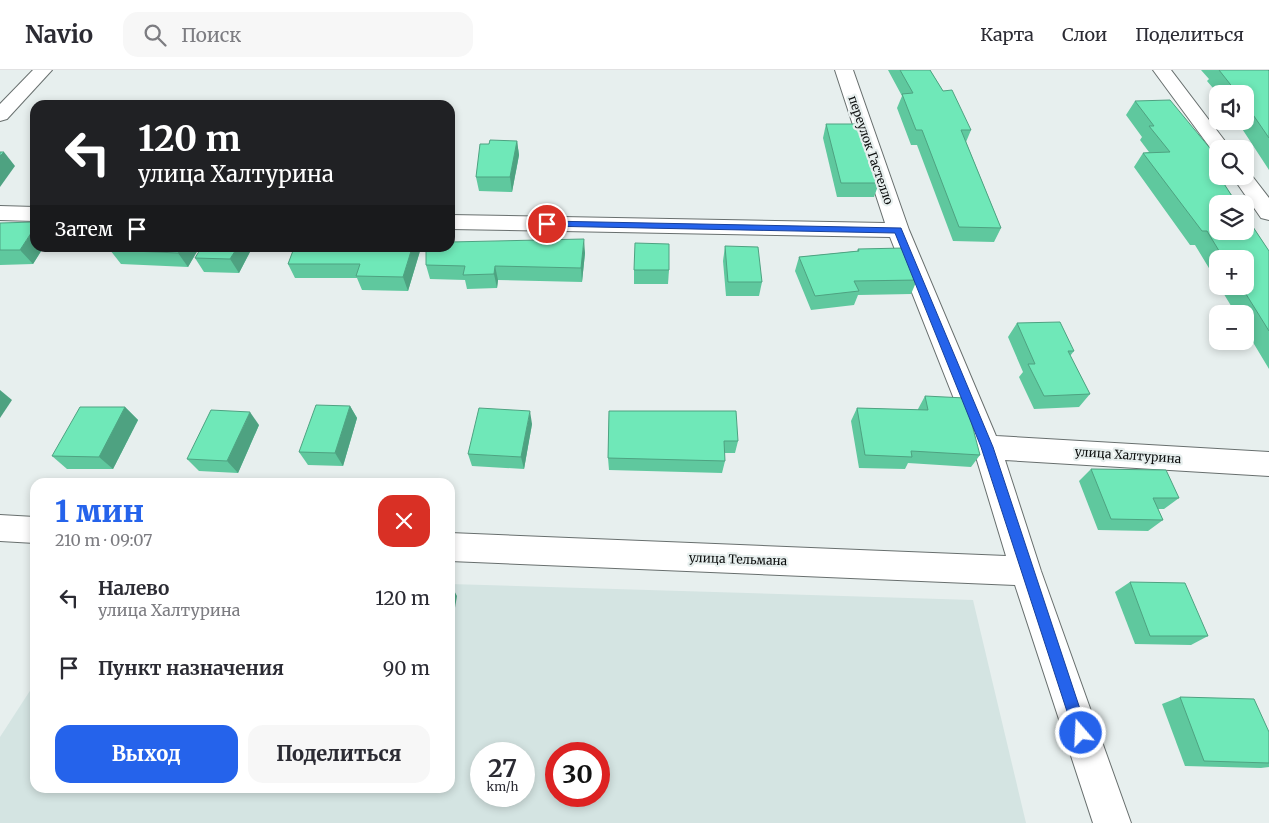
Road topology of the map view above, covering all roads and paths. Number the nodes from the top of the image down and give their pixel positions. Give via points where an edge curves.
1 (43, 70) edge
2 (844, 70) edge
3 (1162, 70) edge
4 (0, 116) edge
5 (1214, 140) edge
6 (1249, 185) edge
7 (1269, 212) edge
8 (0, 213) edge
9 (30, 214) edge
10 (455, 222) edge
11 (898, 230) junction
12 (987, 447) junction
13 (1269, 464) edge
14 (0, 528) edge
15 (30, 530) edge
16 (455, 547) edge
17 (1026, 571) junction
18 (1112, 823) edge

1 - 4 street
2 - 11 street, переулок Гастелло
3 - 5 street
6 - 7 street
8 - 9 street
10 - 11 street
11 - 12 street, переулок Гастелло
12 - 13 street, улица Халтурина
12 - 17 street, переулок Гастелло
14 - 15 street
16 - 17 street, улица Тельмана
17 - 18 street, переулок Гастелло

